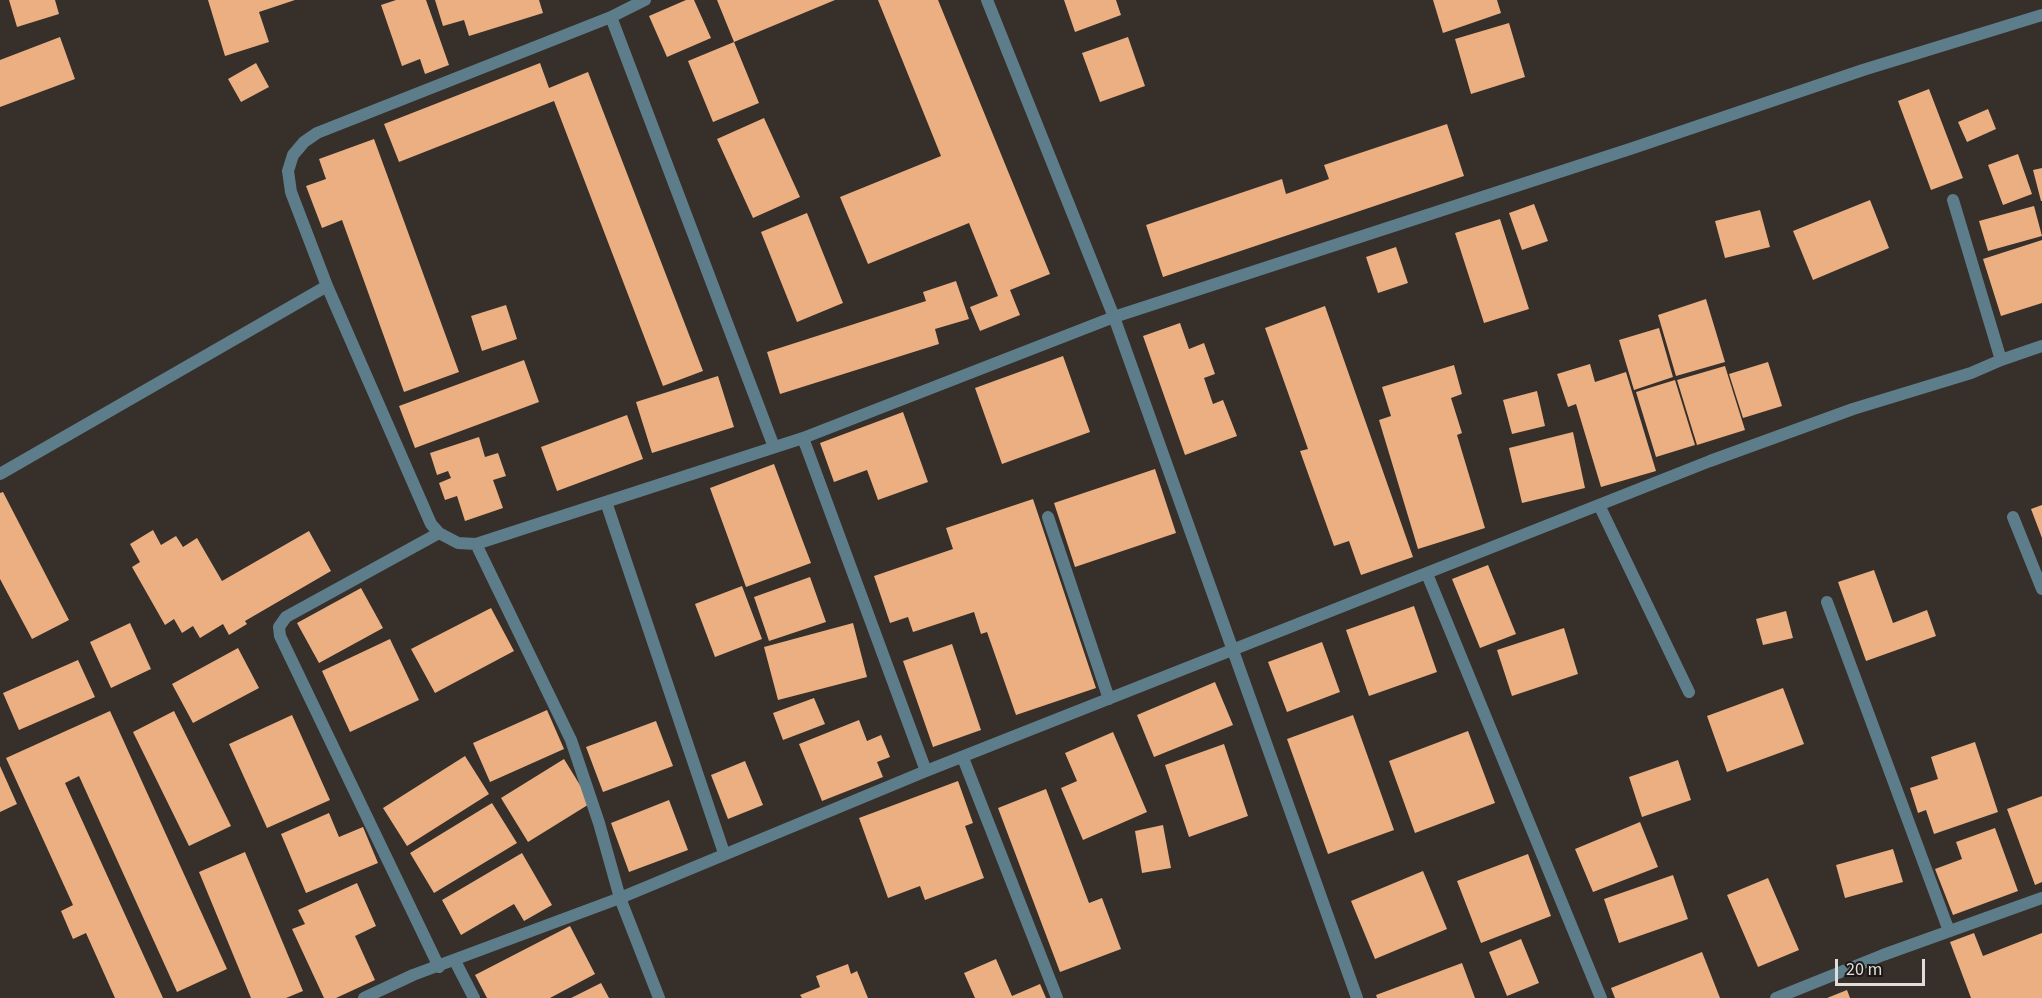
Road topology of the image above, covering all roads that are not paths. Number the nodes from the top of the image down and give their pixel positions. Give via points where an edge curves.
1 (645, 0) edge
2 (987, 0) edge
3 (2042, 15) edge
4 (611, 17) junction
5 (1953, 200) dead end
6 (327, 286) junction
7 (1114, 317) junction
8 (2042, 346) edge
9 (2001, 360) junction
10 (802, 438) junction
11 (774, 447) junction
12 (0, 474) edge
13 (606, 502) junction
14 (1599, 505) junction
15 (1048, 517) dead end
16 (2013, 517) dead end
17 (439, 532) junction
18 (476, 544) junction
19 (1427, 574) junction
20 (2042, 590) edge
21 (1827, 603) dead end
22 (1231, 649) junction
23 (1689, 692) dead end
24 (1109, 699) junction
25 (963, 758) junction
26 (926, 771) junction
27 (724, 853) junction
28 (620, 898) junction
29 (2042, 898) edge
30 (1949, 931) junction
31 (454, 961) junction
32 (439, 967) junction
33 (364, 998) edge
34 (474, 998) edge
35 (659, 998) edge
36 (1057, 998) edge
37 (1357, 998) edge
38 (1601, 998) edge
39 (1776, 998) edge

1 - 4 street
2 - 7 street
3 - 7 street via 1863,70
4 - 6 street via 317,133 303,142 288,171 291,192
4 - 11 street
5 - 9 street
6 - 12 street
6 - 17 street via 431,524
7 - 10 street
7 - 22 street
8 - 9 street
9 - 14 street via 1853,409
10 - 11 street
10 - 26 street
11 - 13 street
13 - 18 street
13 - 27 street
14 - 19 street
14 - 23 street
15 - 24 street
16 - 20 street
17 - 18 street via 458,543
17 - 32 street via 286,617 279,627
18 - 28 street via 571,740
19 - 22 street
19 - 38 street
21 - 30 street
22 - 24 street
22 - 37 street
24 - 25 street
25 - 26 street
25 - 36 street
26 - 27 street
27 - 28 street
28 - 31 street
28 - 35 street
29 - 30 street
30 - 39 street
31 - 32 street
31 - 34 street
32 - 33 street

